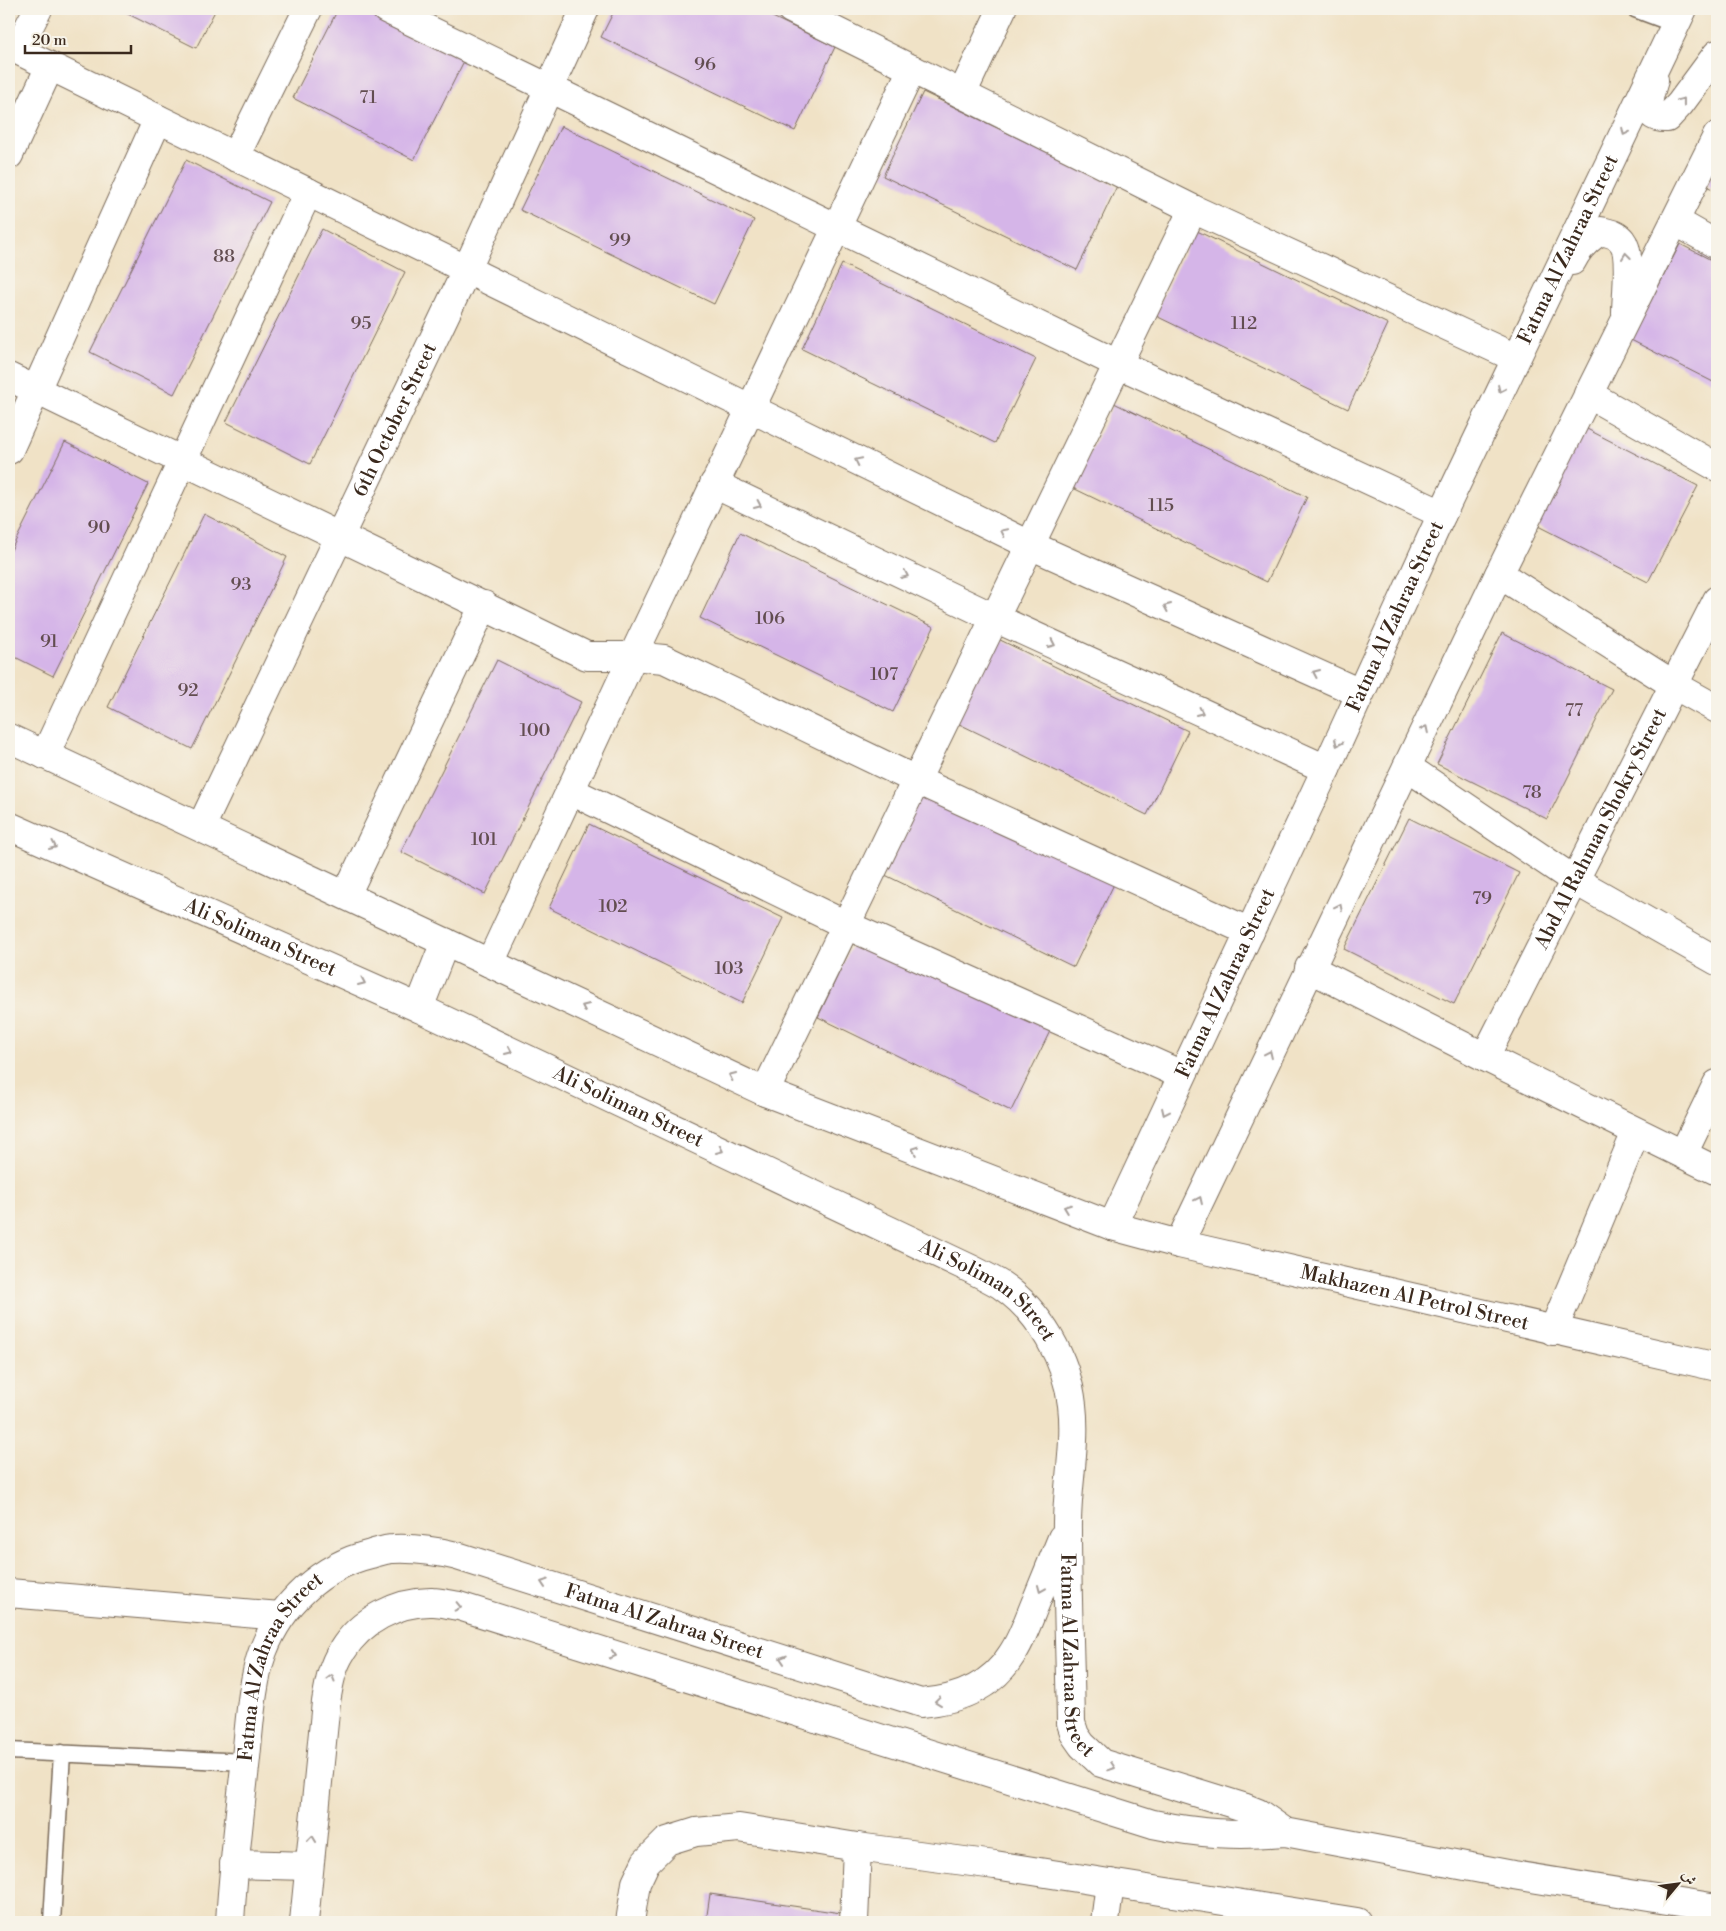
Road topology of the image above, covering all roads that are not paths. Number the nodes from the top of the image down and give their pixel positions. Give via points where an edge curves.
1 (38, 9) edge
2 (308, 9) edge
3 (386, 9) edge
4 (585, 9) edge
5 (791, 9) edge
6 (1002, 9) edge
7 (1635, 9) edge
8 (1679, 16) edge
9 (13, 48) edge
10 (1717, 54) edge
11 (1662, 55) junction
12 (50, 66) junction
13 (912, 69) junction
14 (549, 89) junction
15 (962, 94) junction
16 (158, 119) junction
17 (1717, 136) edge
18 (9, 155) edge
19 (235, 157) junction
20 (308, 192) junction
21 (1193, 209) junction
22 (1675, 221) junction
23 (837, 229) junction
24 (1717, 246) edge
25 (466, 270) junction
26 (1626, 322) junction
27 (1516, 358) junction
28 (1118, 364) junction
29 (9, 378) edge
30 (36, 390) junction
31 (1588, 394) junction
32 (750, 408) junction
33 (9, 450) edge
34 (182, 460) junction
35 (1717, 467) edge
36 (714, 484) junction
37 (1442, 514) junction
38 (340, 536) junction
39 (1030, 545) junction
40 (1499, 574) junction
41 (1717, 600) edge
42 (484, 605) junction
43 (994, 618) junction
44 (633, 656) junction
45 (1674, 685) junction
46 (1360, 693) junction
47 (1717, 709) edge
48 (9, 738) edge
49 (45, 755) junction
50 (1407, 767) junction
51 (1326, 769) junction
52 (916, 780) junction
53 (571, 791) junction
54 (9, 826) edge
55 (201, 827) junction
56 (1574, 880) junction
57 (346, 896) junction
58 (846, 925) junction
59 (1250, 932) junction
60 (445, 942) junction
61 (1717, 961) edge
62 (490, 963) junction
63 (1310, 968) junction
64 (419, 1008) junction
65 (1485, 1057) junction
66 (1182, 1075) junction
67 (1717, 1084) edge
68 (765, 1092) junction
69 (1636, 1132) junction
70 (1682, 1154) junction
71 (1717, 1170) edge
72 (1112, 1226) junction
73 (1178, 1244) junction
74 (1553, 1331) junction
75 (1717, 1367) edge
76 (1067, 1528) junction
77 (9, 1593) edge
78 (280, 1616) junction
79 (9, 1751) edge
80 (62, 1753) junction
81 (246, 1762) junction
82 (1285, 1832) junction
83 (857, 1847) junction
84 (234, 1864) junction
85 (309, 1866) junction
86 (1110, 1883) junction
87 (1717, 1908) edge
88 (52, 1922) edge
89 (230, 1922) edge
90 (304, 1922) edge
91 (630, 1922) edge
92 (854, 1922) edge
93 (1105, 1922) edge
94 (1354, 1922) edge

1 - 9 street
2 - 19 street
3 - 14 street
4 - 14 street, 6th October Street
5 - 13 street
6 - 15 street
7 - 8 lane
8 - 11 street, Fatma Al Zahraa Street
9 - 12 street
11 -> 10 street via 1648,100 1649,109 1658,118 1667,118 1680,104
11 -> 27 street, Fatma Al Zahraa Street
12 - 16 street
12 - 18 street
13 - 15 street
13 - 23 street
14 - 23 street
14 - 25 street, 6th October Street
15 - 21 street
16 - 19 street
16 - 30 street
17 - 22 street
19 - 20 street
20 - 25 street
20 - 34 street
21 - 27 street
21 - 28 street
22 - 24 street
22 - 26 street
23 - 28 street
23 - 32 street
25 - 32 street
25 - 38 street, 6th October Street
26 -> 27 street via 1627,256 1624,242 1615,234 1601,231 1578,250
26 - 31 street
27 -> 37 street, Fatma Al Zahraa Street
28 - 37 street
28 - 39 street
29 - 30 street
30 - 33 street
30 - 34 street
31 - 35 street
31 - 40 street
32 - 36 street
39 -> 32 street
34 - 38 street
34 - 49 street
36 -> 43 street
36 - 44 street
37 - 46 street, Fatma Al Zahraa Street
38 - 42 street
38 - 55 street, 6th October Street
39 - 43 street
46 -> 39 street
40 - 45 street
50 -> 40 street
41 - 45 street, Abd Al Rahman Shokry Street
42 - 44 street via 587,656
42 - 57 street
43 -> 51 street
43 - 52 street
44 - 52 street via 664,659
44 - 53 street
45 - 47 street
45 - 56 street, Abd Al Rahman Shokry Street
46 -> 51 street, Fatma Al Zahraa Street
48 - 49 street, Makhazen Al Petrol Street
49 - 55 street, Makhazen Al Petrol Street
50 - 56 street
63 -> 50 street
51 - 59 street, Fatma Al Zahraa Street
52 - 58 street
52 - 59 street
53 - 58 street
53 - 62 street
54 -> 64 street, Ali Soliman Street
55 - 57 street, Makhazen Al Petrol Street
56 - 61 street
56 - 65 street, Abd Al Rahman Shokry Street
57 - 60 street, Makhazen Al Petrol Street
58 - 66 street
58 - 68 street
59 - 66 street, Fatma Al Zahraa Street
60 - 62 street, Makhazen Al Petrol Street
60 - 64 street
68 -> 62 street, Makhazen Al Petrol Street
63 - 65 street
73 -> 63 street
64 -> 76 street, Ali Soliman Street via 962,1264 1002,1286 1028,1310 1050,1338 1064,1371 1072,1406
65 - 69 street
66 -> 72 street, Fatma Al Zahraa Street
67 - 70 street
72 -> 68 street, Makhazen Al Petrol Street
69 - 70 street
69 - 74 street
70 - 71 street
72 - 73 street, Makhazen Al Petrol Street
73 - 74 street, Makhazen Al Petrol Street
74 - 75 street, Makhazen Al Petrol Street
76 -> 78 street, Fatma Al Zahraa Street via 1012,1655 983,1684 964,1695 943,1701 921,1703 457,1556 425,1549 391,1549 358,1557 328,1571 302,1591
76 -> 82 street, Fatma Al Zahraa Street via 1071,1723 1082,1746 1100,1763 1243,1807
77 - 78 street
78 - 81 street, Fatma Al Zahraa Street via 263,1652 254,1691
79 - 80 lane
80 - 81 lane
80 - 88 lane
81 - 84 street, Fatma Al Zahraa Street
85 -> 82 street via 326,1702 331,1675 342,1651 359,1630 381,1614 406,1605 433,1602 459,1606 1153,1824 1219,1835
82 - 87 street via 1513,1875
83 - 86 street
83 - 91 street via 739,1828 696,1832 668,1841 646,1862 636,1883
83 - 92 street
84 - 85 street
84 - 89 street, Fatma Al Zahraa Street
85 - 90 street
86 - 93 street
86 - 94 street

